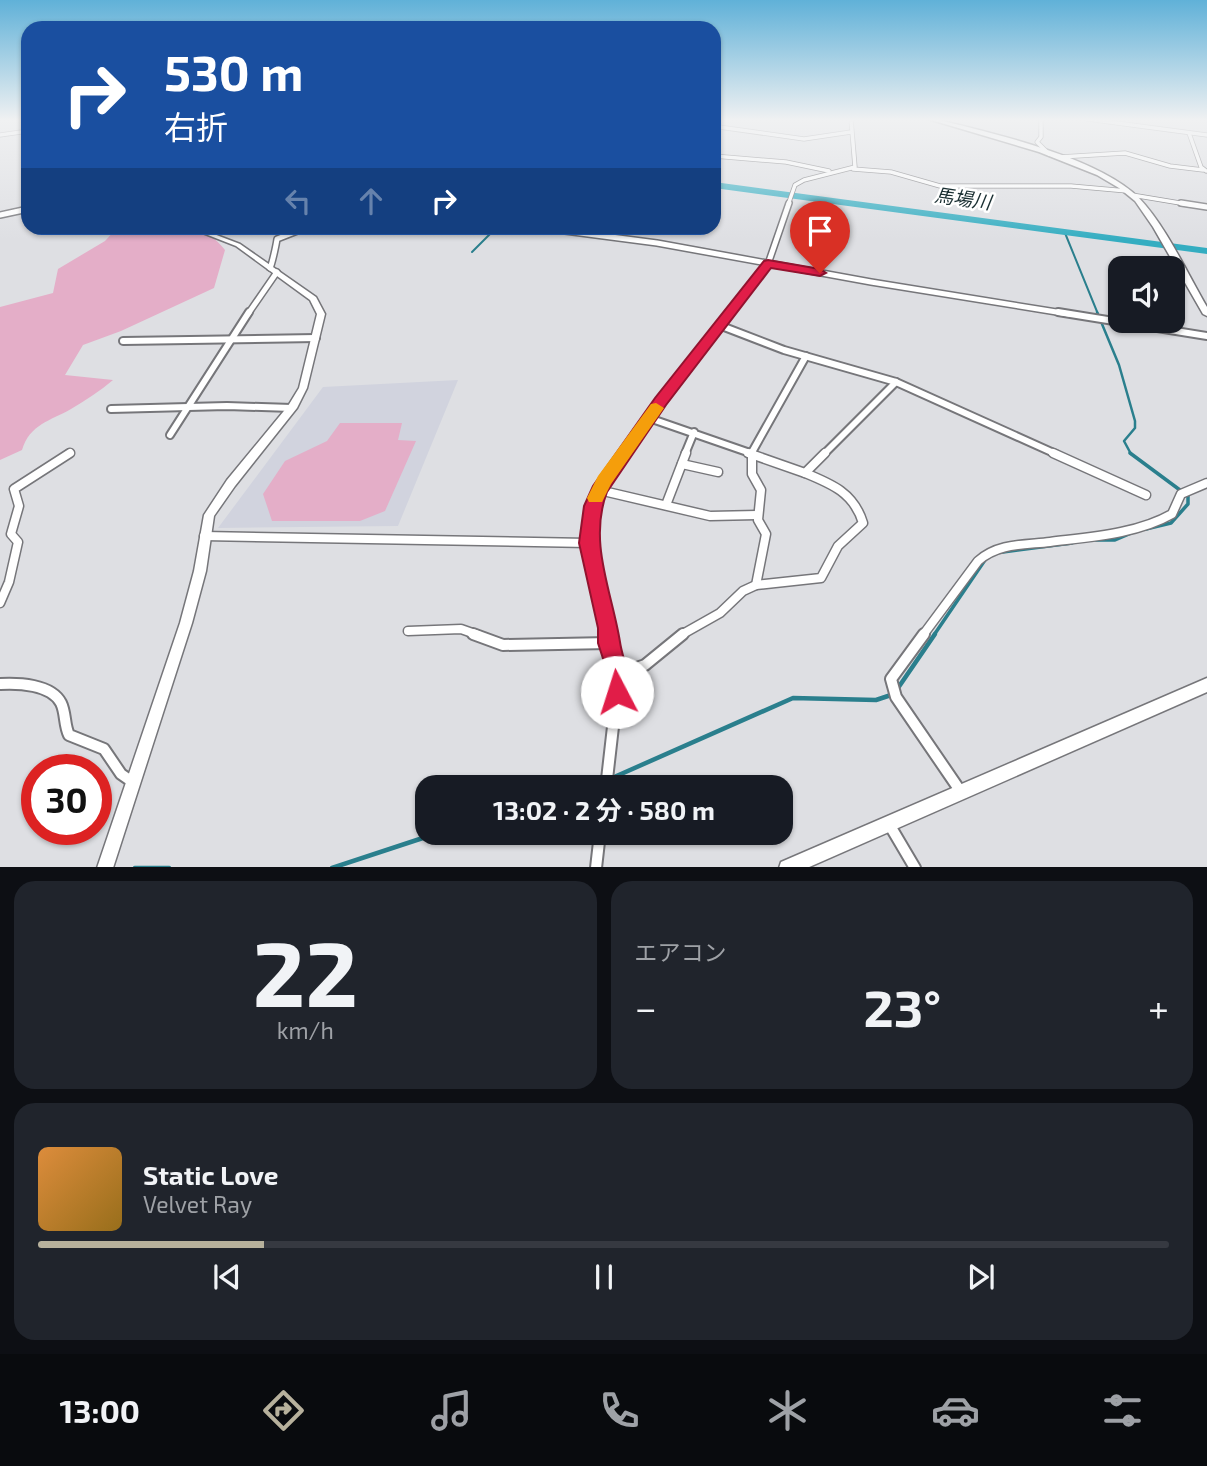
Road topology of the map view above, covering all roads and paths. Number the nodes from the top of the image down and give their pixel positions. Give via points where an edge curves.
1 (753, 159) edge
2 (855, 159) edge
3 (1063, 159) edge
4 (1147, 159) edge
5 (853, 169) junction
6 (1205, 171) edge
7 (837, 173) junction
8 (1130, 193) junction
9 (1207, 207) edge
10 (21, 210) edge
11 (0, 215) edge
12 (213, 235) edge
13 (287, 235) edge
14 (592, 235) edge
15 (768, 264) junction
16 (273, 270) junction
17 (1207, 314) edge
18 (719, 326) junction
19 (1207, 336) edge
20 (316, 338) junction
21 (230, 339) junction
22 (123, 341) dead end
23 (806, 356) junction
24 (896, 382) junction
25 (188, 407) junction
26 (292, 408) junction
27 (111, 409) dead end
28 (649, 418) junction
29 (694, 432) junction
30 (170, 435) dead end
31 (70, 453) dead end
32 (751, 454) junction
33 (682, 464) junction
34 (718, 472) dead end
35 (805, 473) junction
36 (1207, 483) edge
37 (599, 490) junction
38 (1146, 495) dead end
39 (666, 505) junction
40 (757, 515) junction
41 (204, 537) junction
42 (589, 543) junction
43 (755, 585) junction
44 (0, 603) edge
45 (408, 631) dead end
46 (609, 643) junction
47 (619, 674) junction
48 (0, 684) edge
49 (1207, 685) edge
50 (607, 775) edge
51 (134, 783) junction
52 (961, 792) junction
53 (889, 824) junction
54 (599, 845) edge
55 (106, 867) edge
56 (596, 867) edge
57 (788, 867) edge
58 (915, 867) edge

1 - 7 street
2 - 5 street
3 - 8 street via 1096,172
4 - 6 street
5 - 7 street
5 - 8 street via 891,172 940,186 1071,187
7 - 15 street via 800,181
8 - 9 street
8 - 17 street
10 - 11 street
12 - 16 street via 231,241
13 - 16 street via 277,239 270,258
14 - 15 street
15 - 18 street
15 - 19 street
16 - 20 street via 319,307
16 - 21 street
18 - 23 street
18 - 28 street
20 - 21 street
20 - 26 street via 303,388
21 - 22 street
21 - 25 street
23 - 24 street
23 - 32 street
24 - 35 street
24 - 38 street
25 - 26 street
25 - 27 street
25 - 30 street
26 - 41 street via 218,501
28 - 29 street
28 - 37 street
29 - 32 street
29 - 33 street
31 - 44 street via 14,489 19,506 11,534 18,542
32 - 35 street
32 - 40 street via 752,474 761,490
33 - 34 street
33 - 39 street
35 - 43 street via 845,491 859,508 863,523 838,546 821,578
36 - 52 street via 1181,494 1172,513 1163,519 1109,535 1001,547 978,561 891,679 893,692
37 - 39 street
37 - 42 street
39 - 40 street via 710,516
40 - 43 street via 766,539
41 - 42 street
41 - 51 street via 186,623
42 - 46 street
43 - 47 street via 645,666
45 - 46 street via 461,629 503,645
46 - 47 street
47 - 50 street
48 - 51 street via 28,684 53,695 62,705 69,735 104,749 121,774
49 - 52 street
51 - 55 street
52 - 53 street
53 - 57 street
53 - 58 street
54 - 56 street

